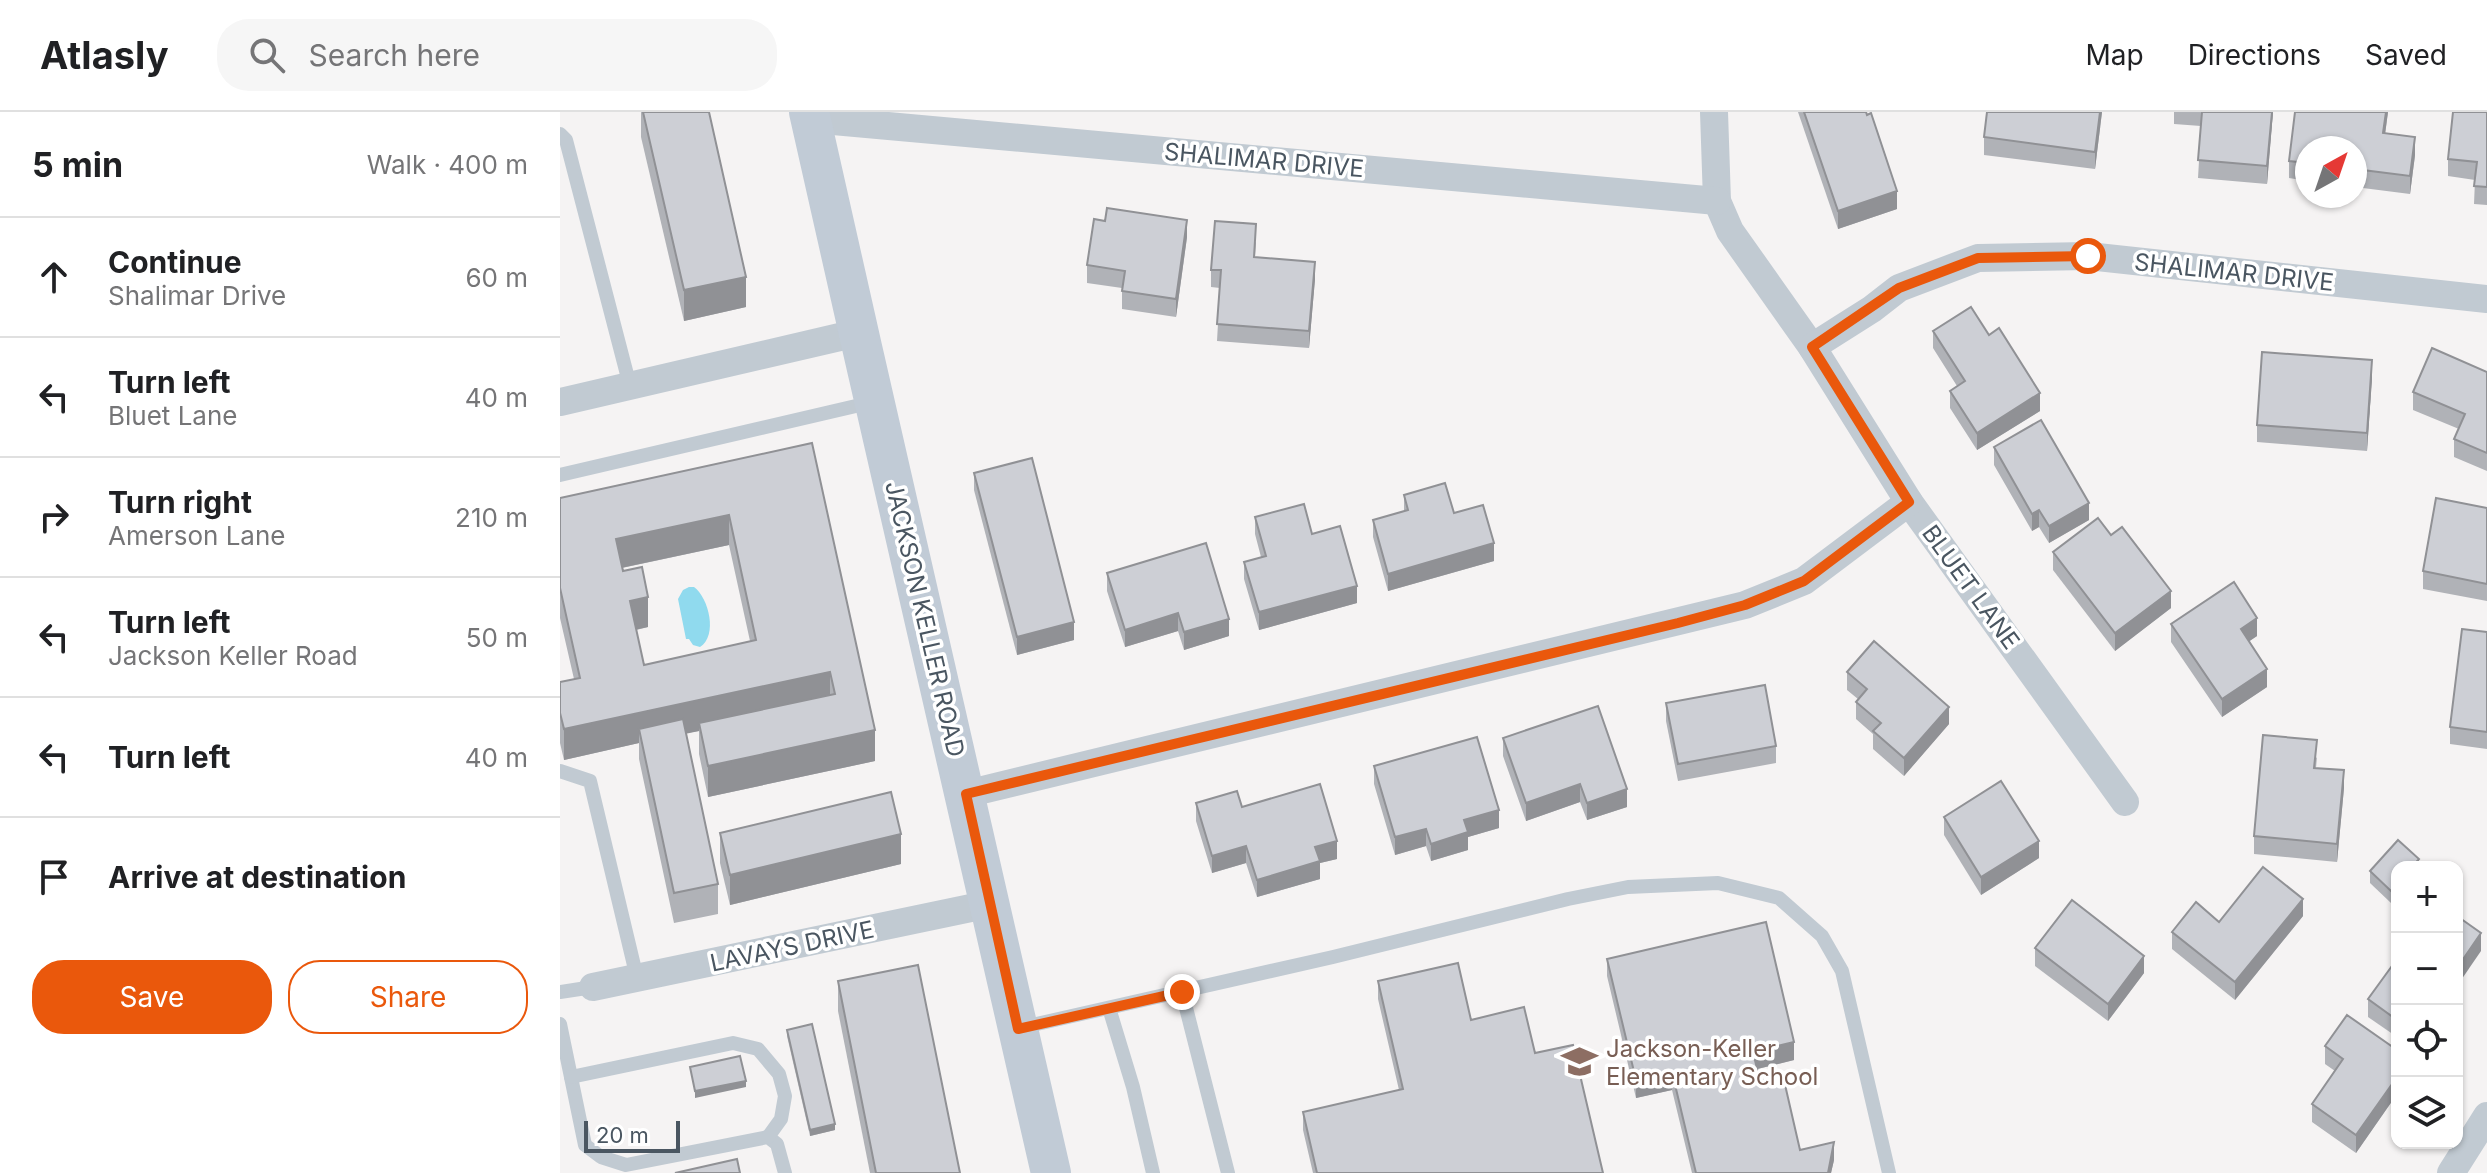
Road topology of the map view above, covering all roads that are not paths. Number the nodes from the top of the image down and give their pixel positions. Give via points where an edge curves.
1 (1714, 112) edge
2 (810, 116) edge
3 (560, 134) edge
4 (1717, 201) junction
5 (2487, 299) edge
6 (857, 333) junction
7 (1812, 347) junction
8 (630, 386) junction
9 (560, 402) edge
10 (874, 402) junction
11 (560, 475) edge
12 (1909, 502) junction
13 (560, 771) edge
14 (966, 794) junction
15 (2125, 802) dead end
16 (990, 904) junction
17 (637, 978) junction
18 (593, 987) joint
19 (560, 992) edge
20 (1182, 992) junction
21 (1109, 1008) junction
22 (560, 1024) edge
23 (1018, 1029) junction
24 (571, 1077) junction
25 (2487, 1116) edge
26 (768, 1137) junction
27 (785, 1173) edge
28 (1051, 1173) edge
29 (1153, 1173) edge
30 (1228, 1173) edge
31 (1889, 1173) edge
32 (2451, 1173) edge

1 - 4 street, BLUET LANE
2 - 4 street, SHALIMAR DRIVE
2 - 6 main road, JACKSON KELLER ROAD
3 - 8 lane via 566,140
4 - 7 street, BLUET LANE via 1730,231
5 - 7 street, SHALIMAR DRIVE via 2088,256 1978,258 1899,288
6 - 8 street
6 - 10 main road, JACKSON KELLER ROAD
7 - 12 street, BLUET LANE
8 - 9 street
10 - 11 lane
10 - 14 main road, JACKSON KELLER ROAD
12 - 14 street via 1804,581 1745,605
12 - 15 street, BLUET LANE
13 - 17 lane via 590,781
14 - 16 main road, JACKSON KELLER ROAD
16 - 17 street, LAVAYS DRIVE
16 - 23 main road, JACKSON KELLER ROAD
17 - 18 street, LAVAYS DRIVE
18 - 19 lane
20 - 21 lane
20 - 30 lane
20 - 31 lane via 1628,887 1718,883 1779,898 1822,936 1842,971
21 - 23 lane
21 - 29 lane
22 - 24 lane
23 - 28 main road, JACKSON KELLER ROAD
24 - 26 lane via 585,1145 626,1165
24 - 26 lane via 733,1043 758,1049 779,1074 785,1096 781,1119
25 - 32 street
26 - 27 lane via 777,1144

